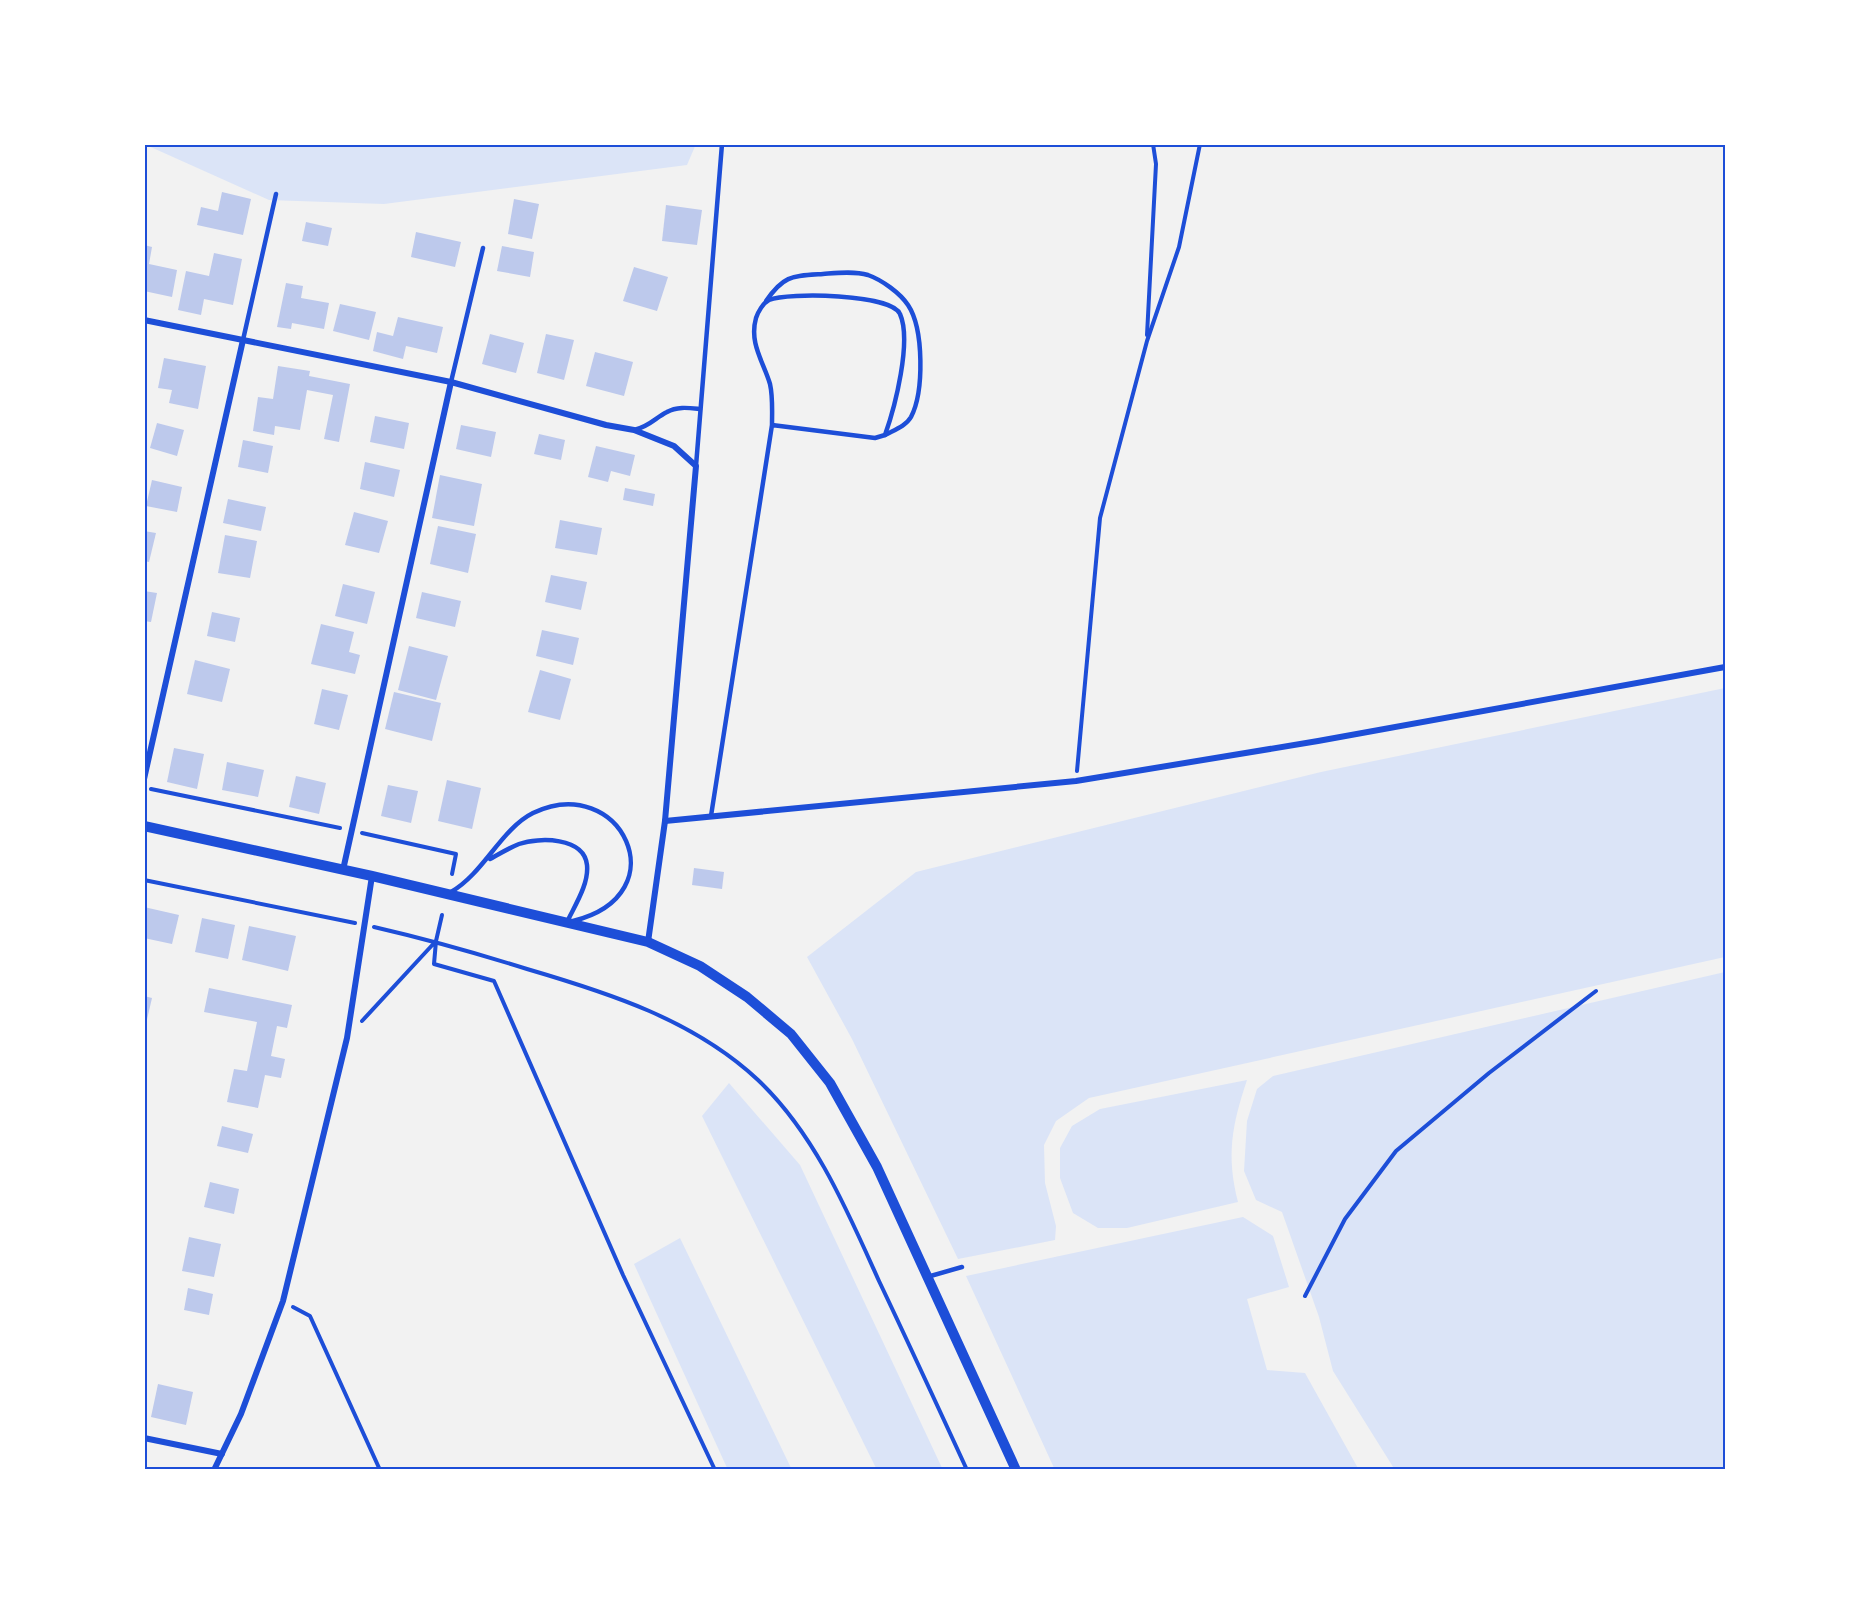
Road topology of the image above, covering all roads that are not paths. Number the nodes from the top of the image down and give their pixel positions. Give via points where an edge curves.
1 (722, 144) edge
2 (276, 194) dead end
3 (483, 248) dead end
4 (766, 301) junction
5 (909, 306) junction
6 (900, 312) junction
7 (144, 320) edge
8 (243, 340) junction
9 (451, 382) junction
10 (700, 409) junction
11 (772, 425) junction
12 (634, 430) junction
13 (885, 435) junction
14 (696, 466) junction
15 (1725, 667) edge
16 (144, 779) edge
17 (711, 816) junction
18 (665, 821) junction
19 (144, 826) edge
20 (486, 861) junction
21 (343, 870) junction
22 (372, 876) junction
23 (447, 894) junction
24 (567, 922) junction
25 (648, 942) junction
26 (962, 1267) dead end
27 (927, 1277) junction
28 (144, 1438) edge
29 (222, 1454) junction
30 (214, 1470) edge
31 (1016, 1470) edge

1 - 10 lane
2 - 8 lane
3 - 9 lane
4 - 5 lane via 779,283 794,275 844,273 869,275 892,288
4 - 6 lane via 783,295 870,299 889,303
4 - 11 lane via 753,334 770,385
5 - 6 lane
5 - 13 lane via 921,360 918,390 910,418
6 - 13 lane via 904,331 902,354
7 - 8 street
8 - 9 street
8 - 16 street
9 - 12 street
9 - 21 street
10 - 12 lane via 668,411 646,427
10 - 14 lane
11 - 13 lane via 875,438
11 - 17 lane
12 - 14 street via 674,446
14 - 18 street
15 - 17 street via 1076,781
17 - 18 street
18 - 25 street
19 - 21 street
20 - 23 lane via 472,877
20 - 24 lane via 534,840 564,843 581,850 586,857 586,878
20 - 24 lane via 516,826 550,806 593,810 614,821 626,836 631,858 623,891 600,911
21 - 22 street
22 - 23 street
22 - 29 street via 347,1038 283,1301 263,1361
23 - 24 street
24 - 25 street
25 - 27 street via 700,966 747,997 791,1034 830,1083 877,1167
26 - 27 lane
27 - 31 street
28 - 29 street
29 - 30 street

